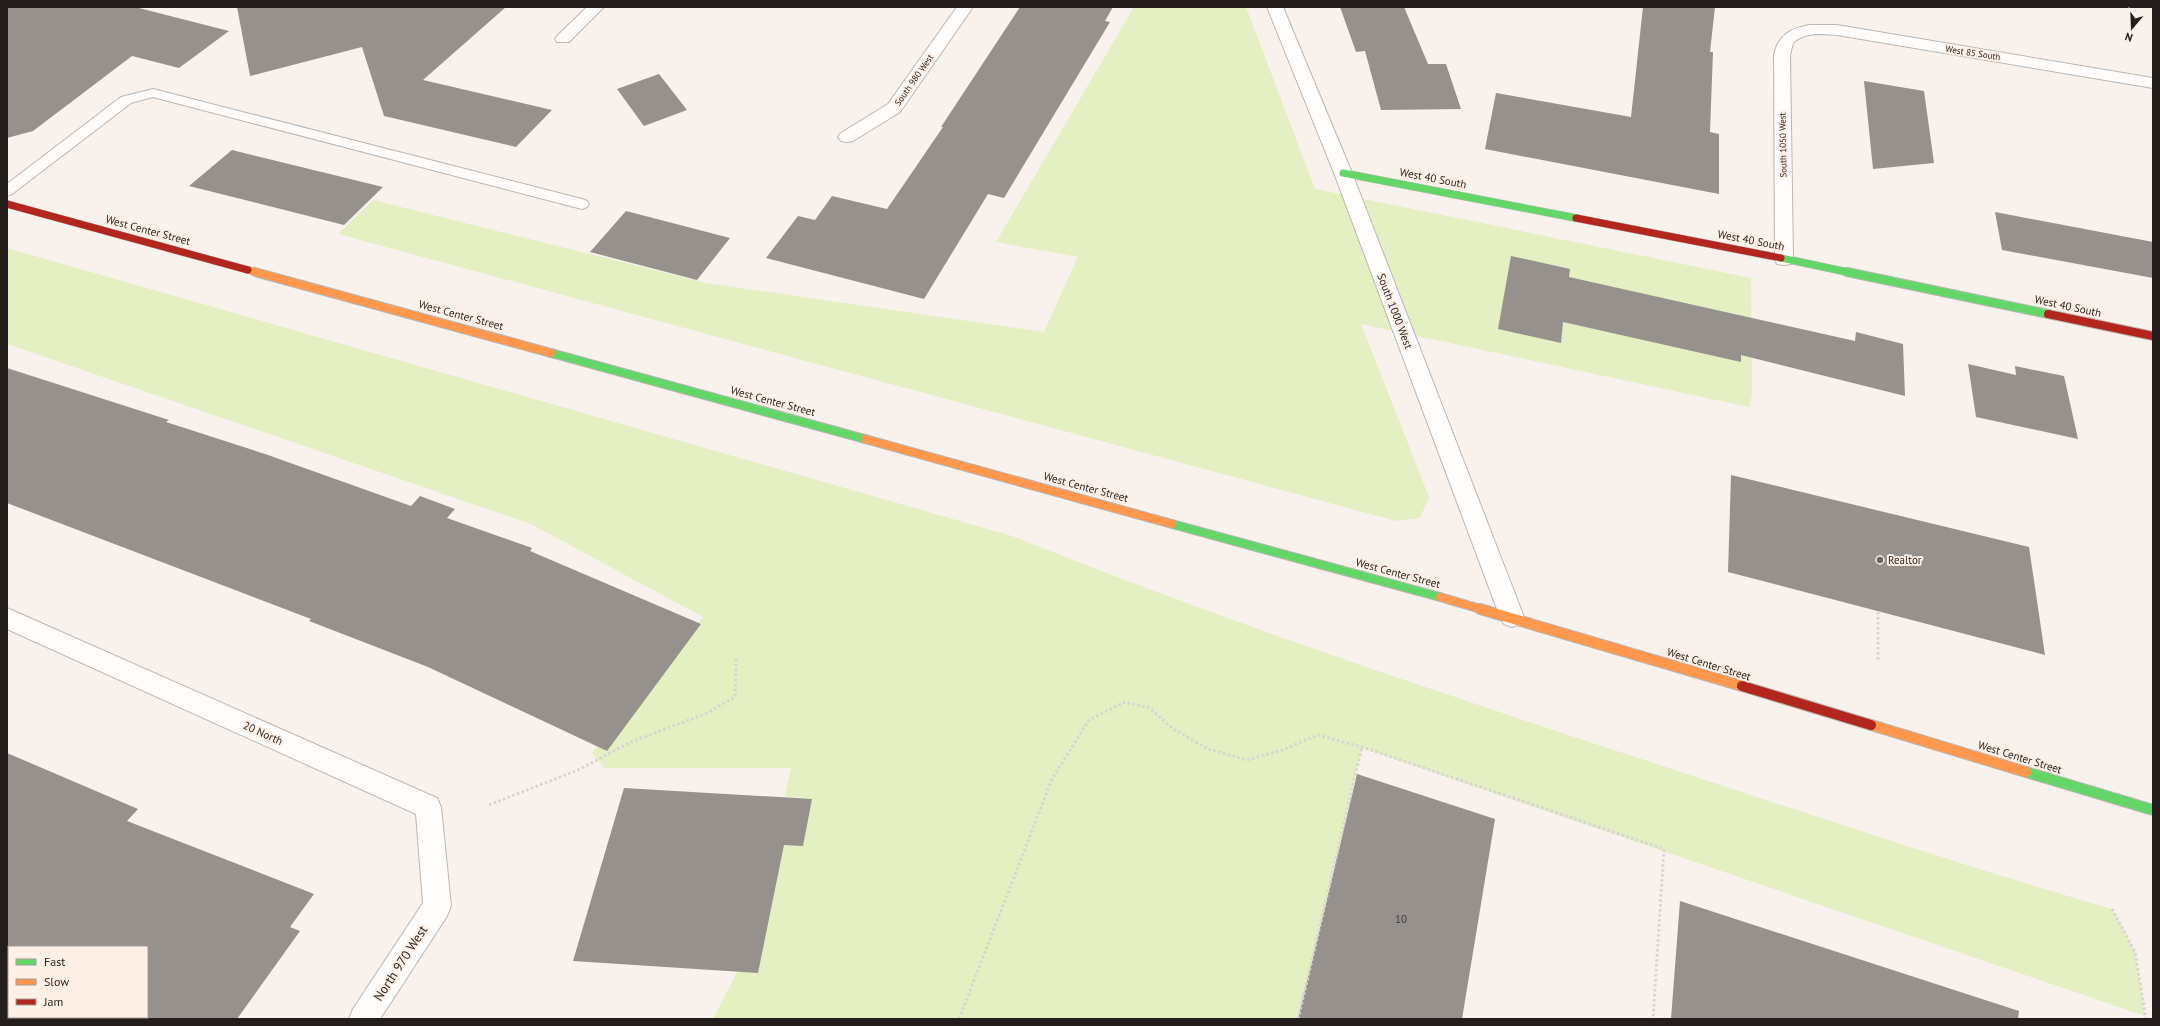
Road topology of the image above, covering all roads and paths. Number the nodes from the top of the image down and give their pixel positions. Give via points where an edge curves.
1 (596, 7) edge
2 (965, 7) edge
3 (1276, 7) edge
4 (1793, 35) joint
5 (563, 39) dead end
6 (2153, 83) edge
7 (847, 137) dead end
8 (1343, 173) junction
9 (7, 191) edge
10 (7, 204) edge
11 (582, 204) dead end
12 (1784, 259) junction
13 (2153, 336) edge
14 (1878, 612) dead end
15 (1512, 617) junction
16 (7, 618) edge
17 (736, 656) dead end
18 (1878, 661) dead end
19 (1362, 748) junction
20 (489, 805) dead end
21 (2153, 810) edge
22 (436, 906) joint
23 (2112, 909) dead end
24 (363, 1019) edge
25 (959, 1019) edge
26 (1298, 1019) edge
27 (1653, 1019) edge
28 (2146, 1019) edge

1 - 5 street
2 - 7 street, South 980 West via 894,108
3 - 8 street, South 1000 West
4 - 6 street, West 85 South via 1805,30 1838,30
4 - 12 street, South 1050 West via 1786,41 1782,55
8 - 12 main road, West 40 South
8 - 15 street, South 1000 West
9 - 11 lane via 126,100 153,93
10 - 15 main road, West Center Street
12 - 13 main road, West 40 South
14 - 18 path
15 - 21 main road, West Center Street
16 - 22 street, 20 North via 428,807
17 - 20 path via 735,697 707,713 631,742 578,770
19 - 25 path via 1318,735 1282,750 1247,760 1208,749 1173,728 1150,708 1125,702 1089,720 1052,779
19 - 26 path via 1358,774
19 - 27 path via 1664,849
22 - 24 street, North 970 West
23 - 28 path via 2135,952

